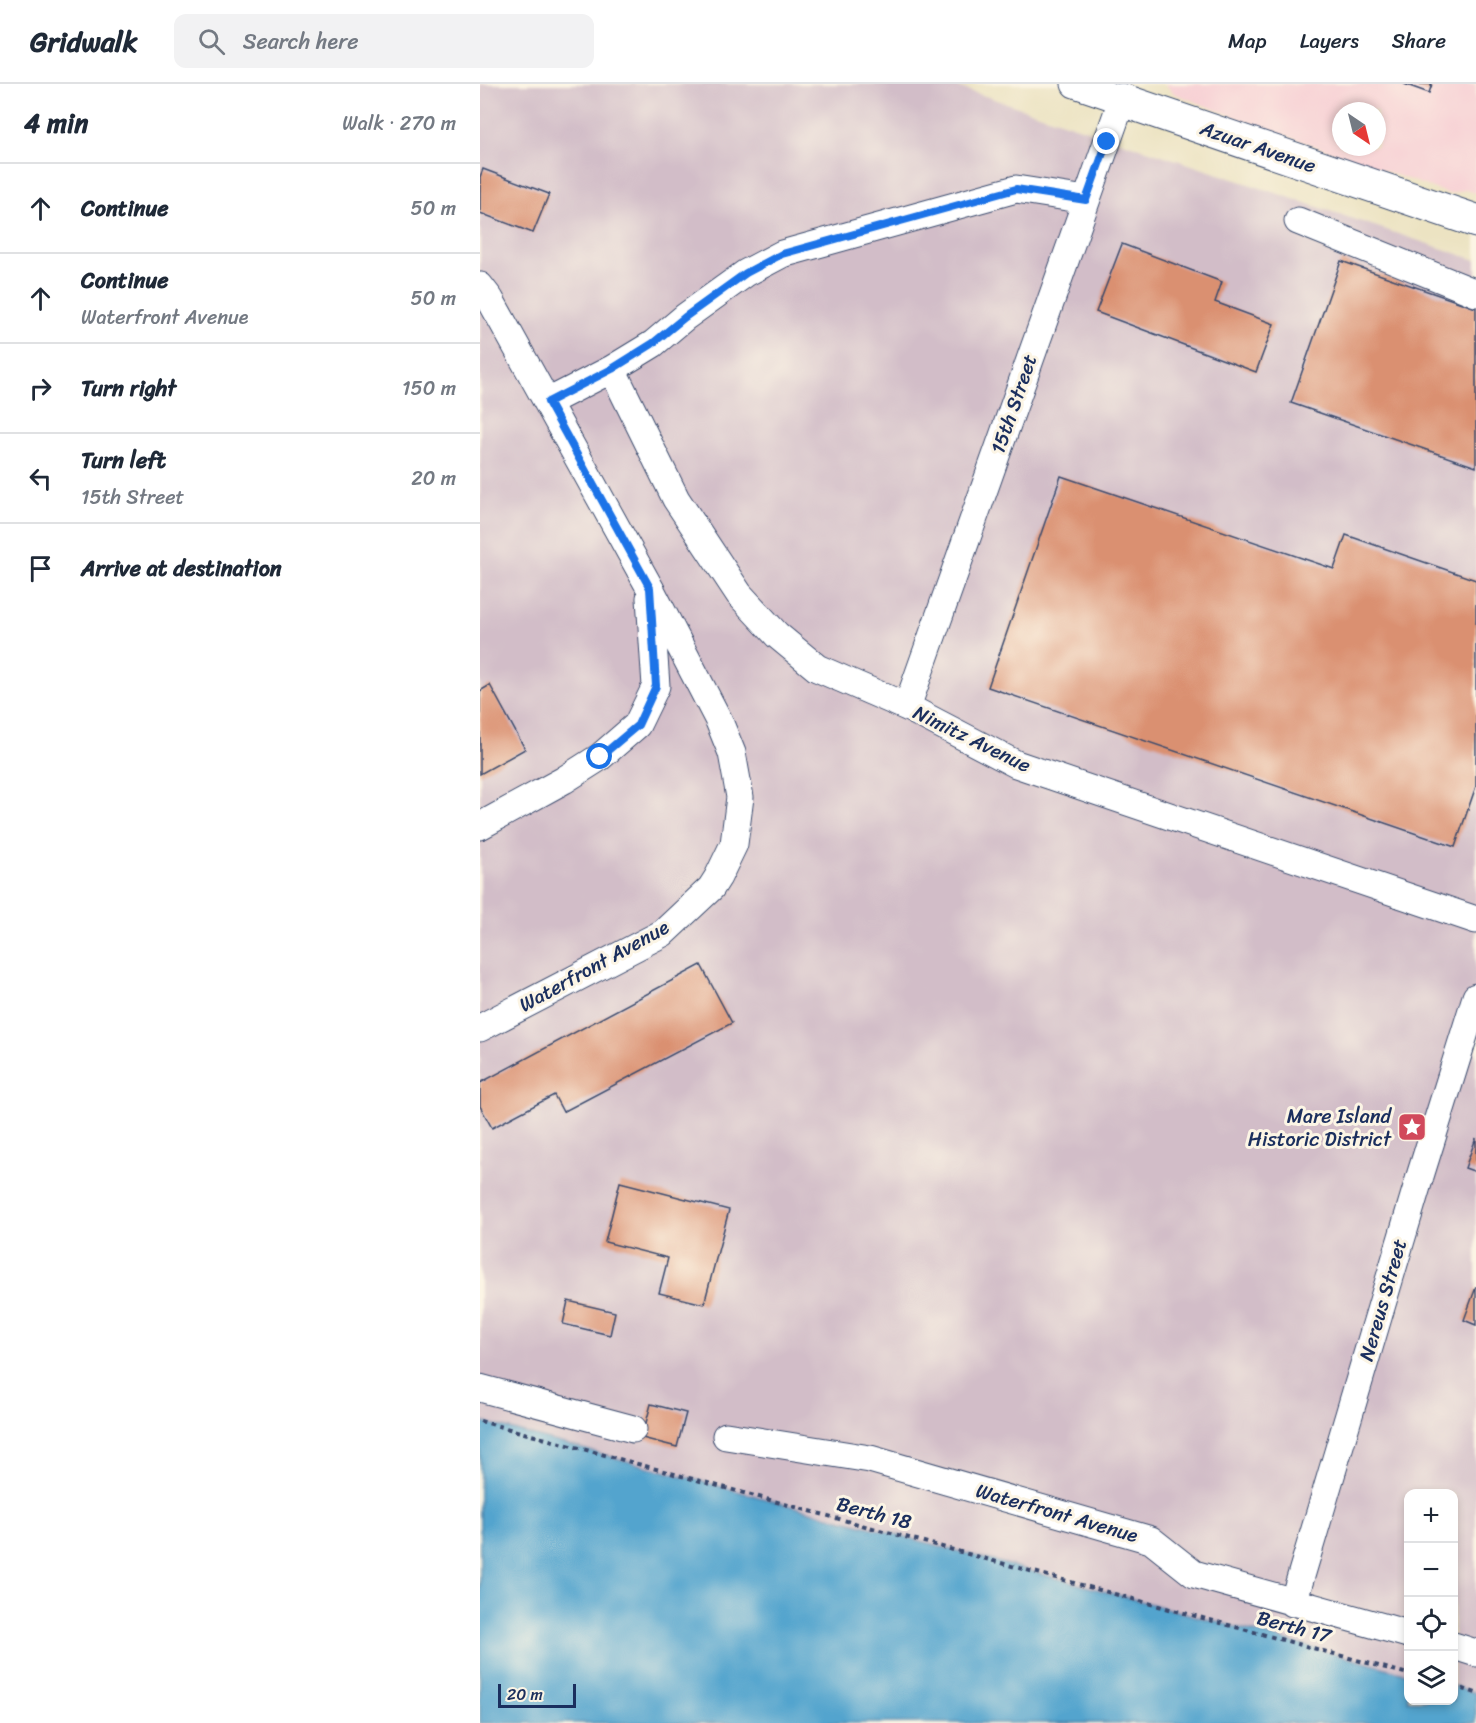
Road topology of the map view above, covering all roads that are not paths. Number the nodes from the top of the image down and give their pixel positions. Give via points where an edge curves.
1 (1075, 84) edge
2 (1122, 100) junction
3 (1086, 200) junction
4 (1298, 221) dead end
5 (1476, 221) edge
6 (480, 286) edge
7 (1476, 293) edge
8 (612, 369) junction
9 (548, 402) junction
10 (650, 588) junction
11 (907, 707) junction
12 (480, 826) edge
13 (1476, 920) edge
14 (1476, 998) edge
15 (480, 1028) edge
16 (480, 1388) edge
17 (633, 1429) dead end
18 (726, 1436) dead end
19 (1293, 1603) junction
20 (1404, 1633) edge
21 (1458, 1647) edge
22 (1476, 1653) edge

1 - 2 street, Azuar Avenue
2 - 3 street, 15th Street
2 - 5 main road, Azuar Avenue
3 - 8 street via 1016,189 782,254 746,273
3 - 11 street, 15th Street
4 - 7 street
6 - 9 street, Waterfront Avenue
8 - 9 street
8 - 11 street, Nimitz Avenue via 676,499 740,594 777,635 817,668
9 - 10 street, Waterfront Avenue
10 - 12 street via 656,686 638,725 591,763
10 - 15 street, Waterfront Avenue via 732,753 740,797 734,844 711,888 663,933
11 - 13 street, Nimitz Avenue via 1017,764
14 - 19 street, Nereus Street
16 - 17 street
18 - 19 street, Waterfront Avenue via 870,1459 1151,1540 1194,1574
19 - 20 street, Waterfront Avenue
21 - 22 street

